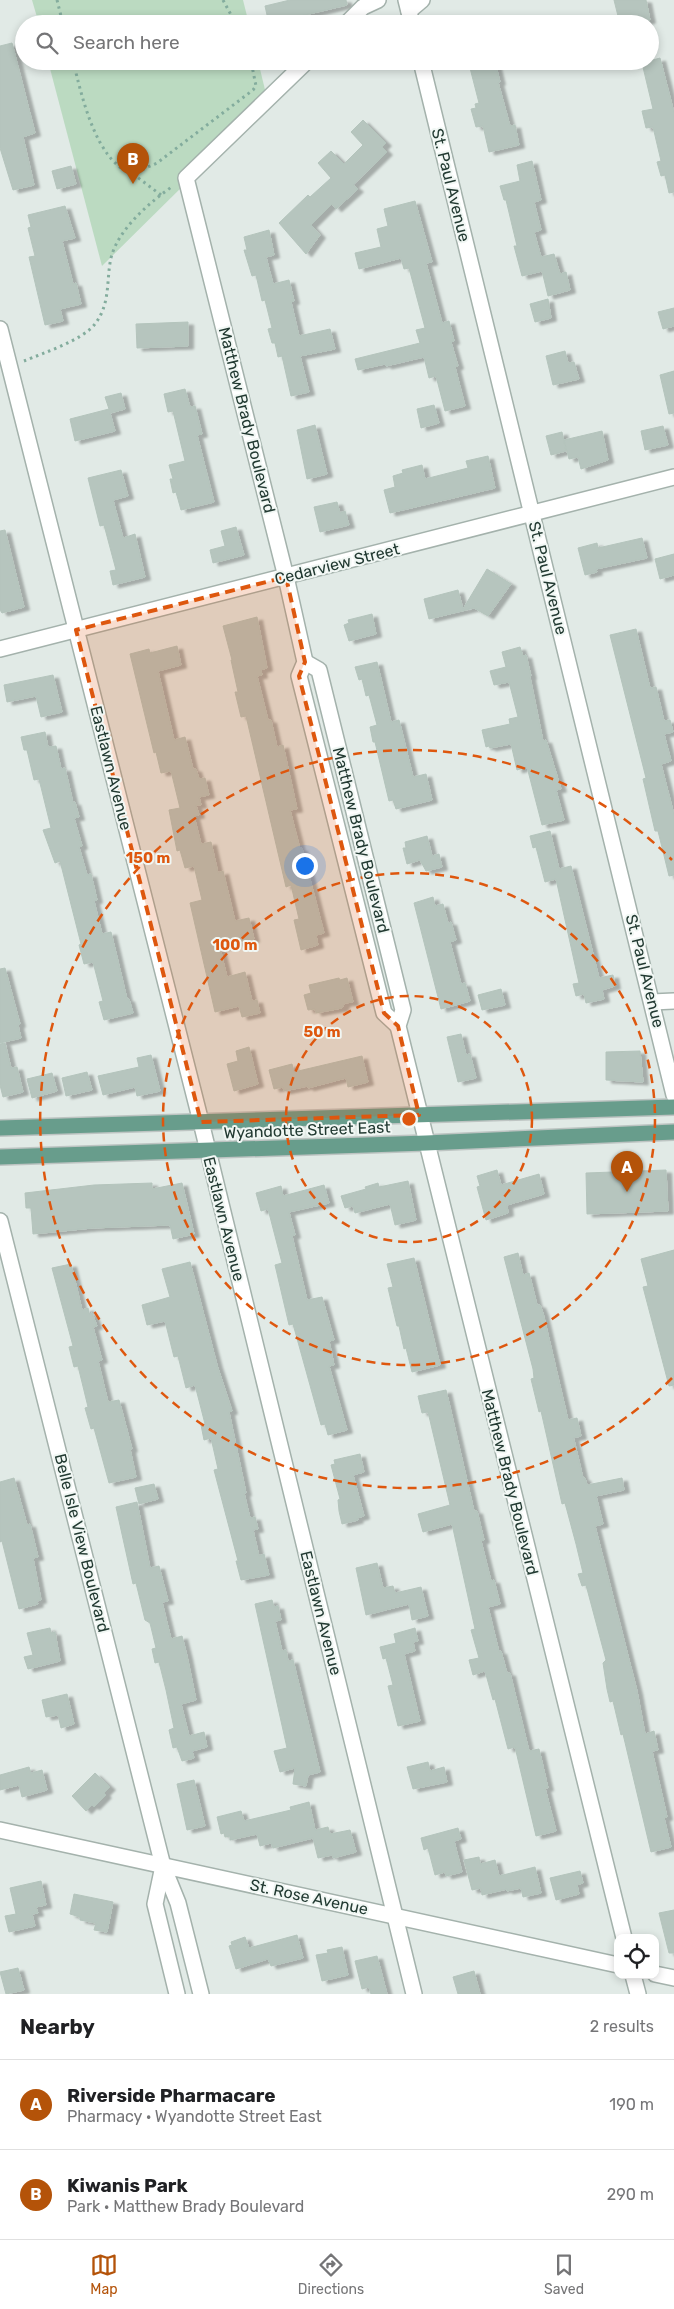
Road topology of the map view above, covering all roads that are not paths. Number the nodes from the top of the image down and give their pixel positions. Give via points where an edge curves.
1 (378, 0) edge
2 (422, 0) edge
3 (409, 12) edge
4 (355, 15) edge
5 (298, 70) edge
6 (423, 70) edge
7 (0, 329) edge
8 (674, 477) edge
9 (532, 514) junction
10 (286, 577) junction
11 (76, 630) junction
12 (0, 648) edge
13 (305, 662) junction
14 (674, 1001) edge
15 (652, 1002) junction
16 (398, 1026) junction
17 (674, 1095) edge
18 (674, 1107) edge
19 (419, 1115) junction
20 (201, 1122) junction
21 (0, 1128) edge
22 (674, 1132) edge
23 (426, 1144) junction
24 (208, 1151) junction
25 (0, 1157) edge
26 (0, 1221) edge
27 (0, 1830) edge
28 (163, 1866) junction
29 (394, 1915) junction
30 (623, 1934) edge
31 (614, 1964) edge
32 (659, 1975) edge
33 (674, 1978) edge
34 (634, 1979) edge
35 (177, 1994) edge
36 (201, 1994) edge
37 (414, 1994) edge
38 (638, 1994) edge

1 - 4 street
2 - 3 street
5 - 10 street, Matthew Brady Boulevard via 186,178
6 - 9 street, St. Paul Avenue
7 - 11 street, Eastlawn Avenue
8 - 9 street, Cedarview Street
9 - 10 street, Cedarview Street
9 - 15 street, St. Paul Avenue
10 - 11 street, Cedarview Street
10 - 13 street, Matthew Brady Boulevard
11 - 12 street, Cedarview Street
11 - 20 street, Eastlawn Avenue
13 - 16 street, Matthew Brady Boulevard via 299,676 381,1003 384,1013
13 - 16 street, Matthew Brady Boulevard via 319,670 403,1010
14 - 15 street
15 - 17 street, St. Paul Avenue
16 - 19 street, Matthew Brady Boulevard
18 - 19 main road, Wyandotte Street East
19 - 20 main road, Wyandotte Street East
19 - 23 street, Matthew Brady Boulevard
20 - 21 main road, Wyandotte Street East
20 - 24 street, Eastlawn Avenue
22 - 23 main road, Wyandotte Street East
23 - 24 main road, Wyandotte Street East
23 - 30 street, Matthew Brady Boulevard
24 - 25 main road, Wyandotte Street East
24 - 29 street, Eastlawn Avenue
26 - 28 street, Belle Isle View Boulevard
27 - 28 street, St. Rose Avenue
28 - 29 street, St. Rose Avenue
28 - 35 street, Belle Isle View Boulevard via 155,1904
28 - 36 street, Belle Isle View Boulevard via 178,1903
29 - 31 street, St. Rose Avenue
29 - 37 street, Eastlawn Avenue
32 - 33 street
34 - 38 street

